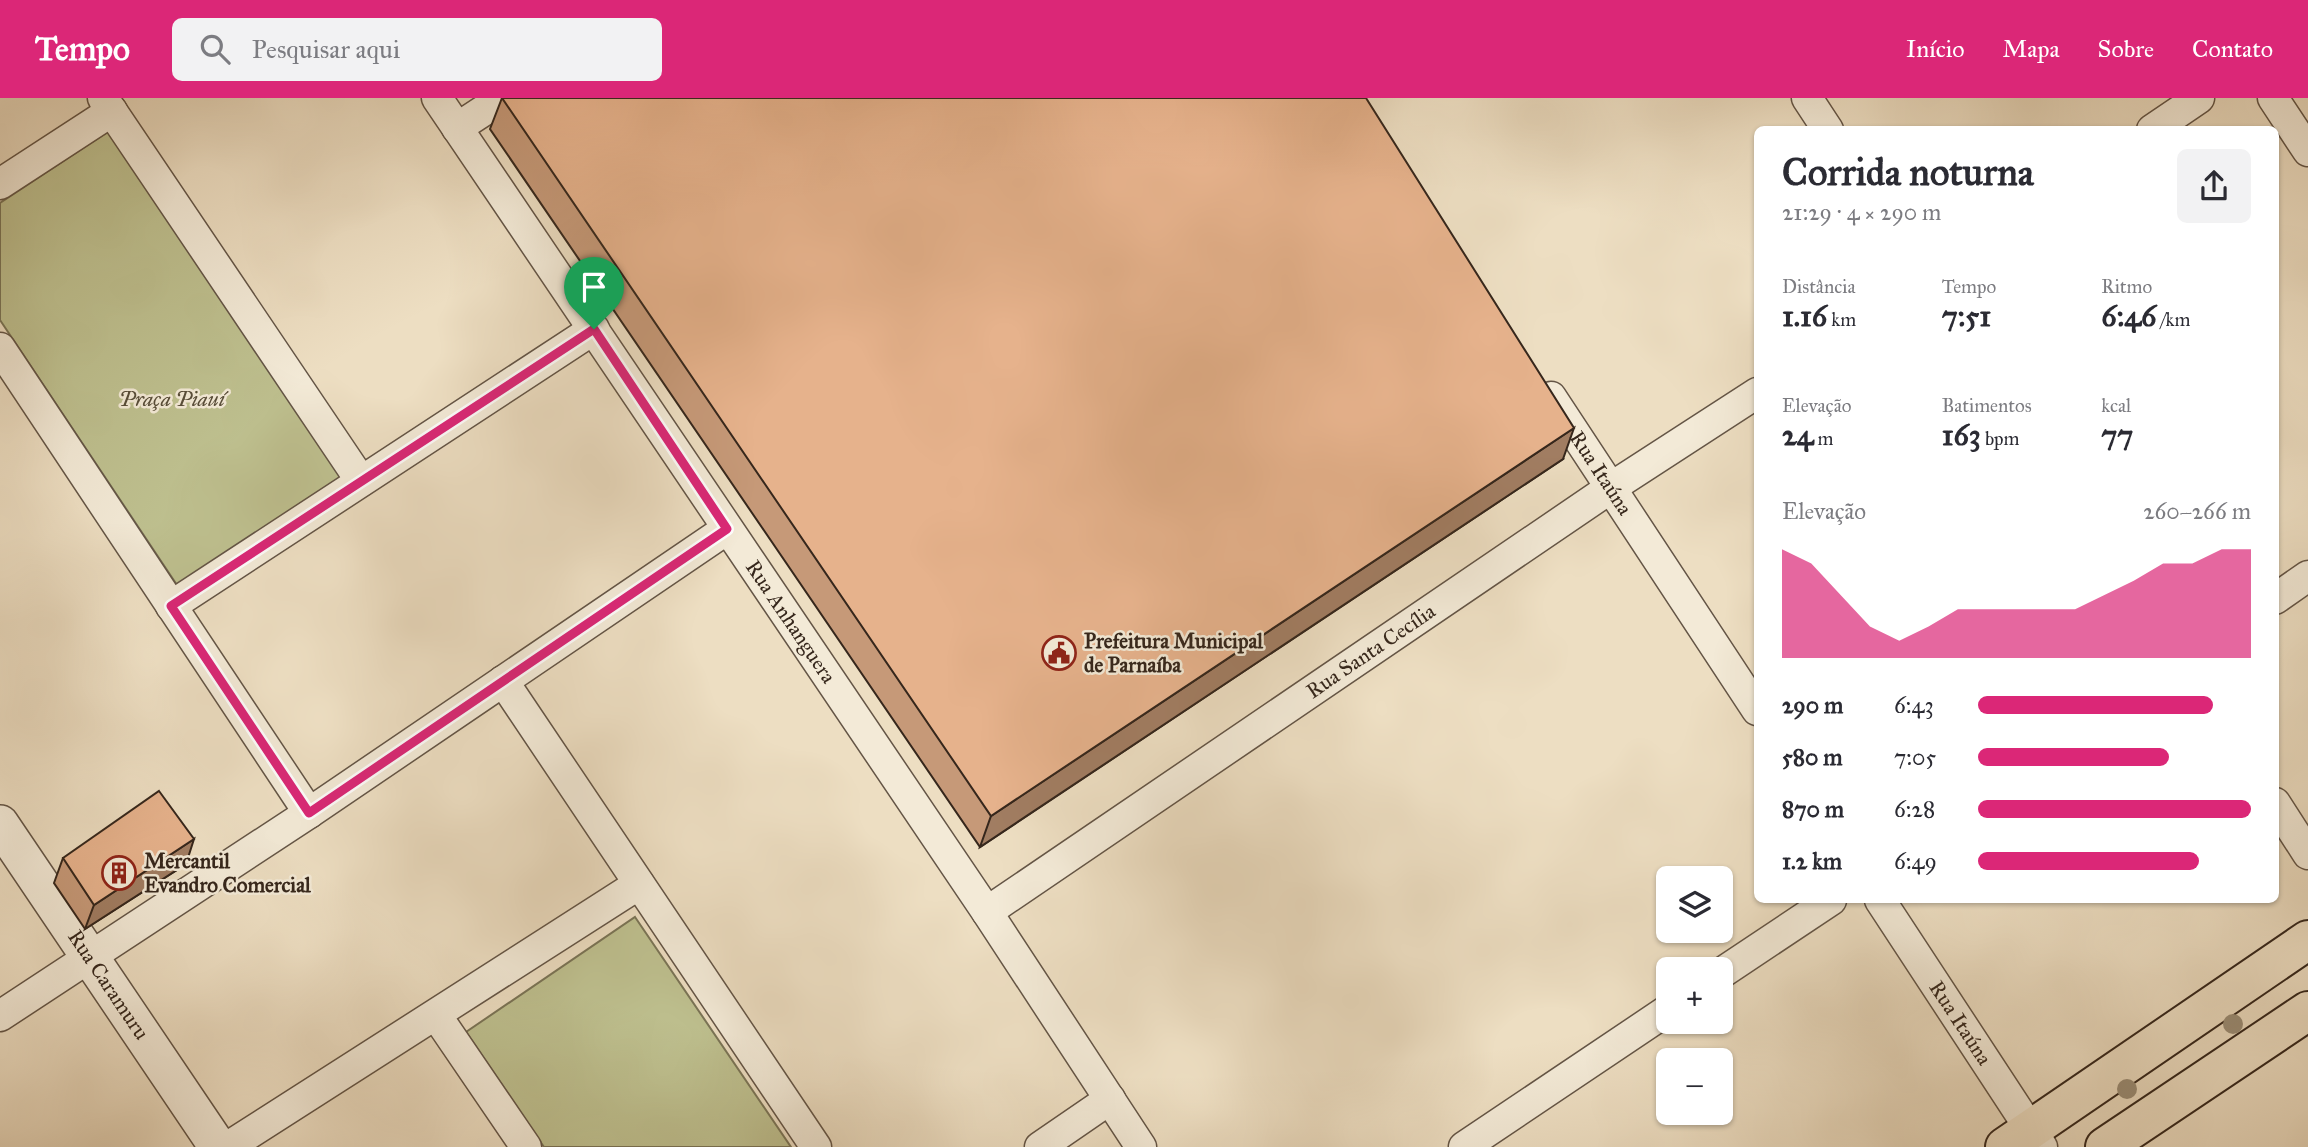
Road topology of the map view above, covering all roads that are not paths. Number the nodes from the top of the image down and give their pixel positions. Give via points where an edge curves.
1 (437, 98) edge
2 (503, 98) edge
3 (1807, 98) edge
4 (2199, 98) edge
5 (2273, 98) edge
6 (108, 105) edge
7 (1825, 126) edge
8 (2158, 126) edge
9 (457, 128) junction
10 (2308, 151) edge
11 (0, 184) edge
12 (594, 329) junction
13 (0, 348) edge
14 (1534, 373) edge
15 (1754, 395) edge
16 (361, 481) junction
17 (1612, 487) junction
18 (727, 529) junction
19 (2308, 576) edge
20 (2279, 596) edge
21 (171, 606) junction
22 (503, 681) junction
23 (1754, 705) edge
24 (2279, 809) edge
25 (309, 813) junction
26 (0, 824) edge
27 (2308, 855) edge
28 (639, 884) junction
29 (1826, 903) edge
30 (1882, 903) edge
31 (987, 912) junction
32 (2308, 940) edge
33 (89, 956) junction
34 (1733, 965) edge
35 (2308, 1011) edge
36 (436, 1015) junction
37 (0, 1016) edge
38 (1656, 1018) edge
39 (1110, 1099) junction
40 (2026, 1141) edge
41 (218, 1147) edge
42 (228, 1147) edge
43 (526, 1147) edge
44 (816, 1147) edge
45 (1040, 1147) edge
46 (1141, 1147) edge
47 (1464, 1147) edge
48 (2105, 1147) edge

1 - 9 street, Rua Anhanguera
2 - 9 street
3 - 7 street
4 - 8 street
5 - 10 street
6 - 11 street
6 - 16 street
9 - 12 street, Rua Anhanguera
12 - 16 street
12 - 18 street, Rua Anhanguera
13 - 21 street
14 - 17 street, Rua Itaúna
15 - 17 street, Rua Santa Cecília
16 - 21 street
17 - 23 street, Rua Itaúna
17 - 31 street, Rua Santa Cecília
18 - 22 street
18 - 31 street, Rua Anhanguera
19 - 20 street
21 - 25 street
22 - 25 street
22 - 28 street
24 - 27 street
25 - 33 street
26 - 33 street, Rua Caramuru
28 - 36 street
28 - 44 street
29 - 34 street
30 - 40 street, Rua Itaúna
31 - 39 street, Rua Anhanguera
32 - 40 main road
33 - 37 street
33 - 41 street, Rua Caramuru
35 - 48 main road
36 - 42 street
36 - 43 street
38 - 47 street
39 - 45 street
39 - 46 street, Rua Anhanguera

